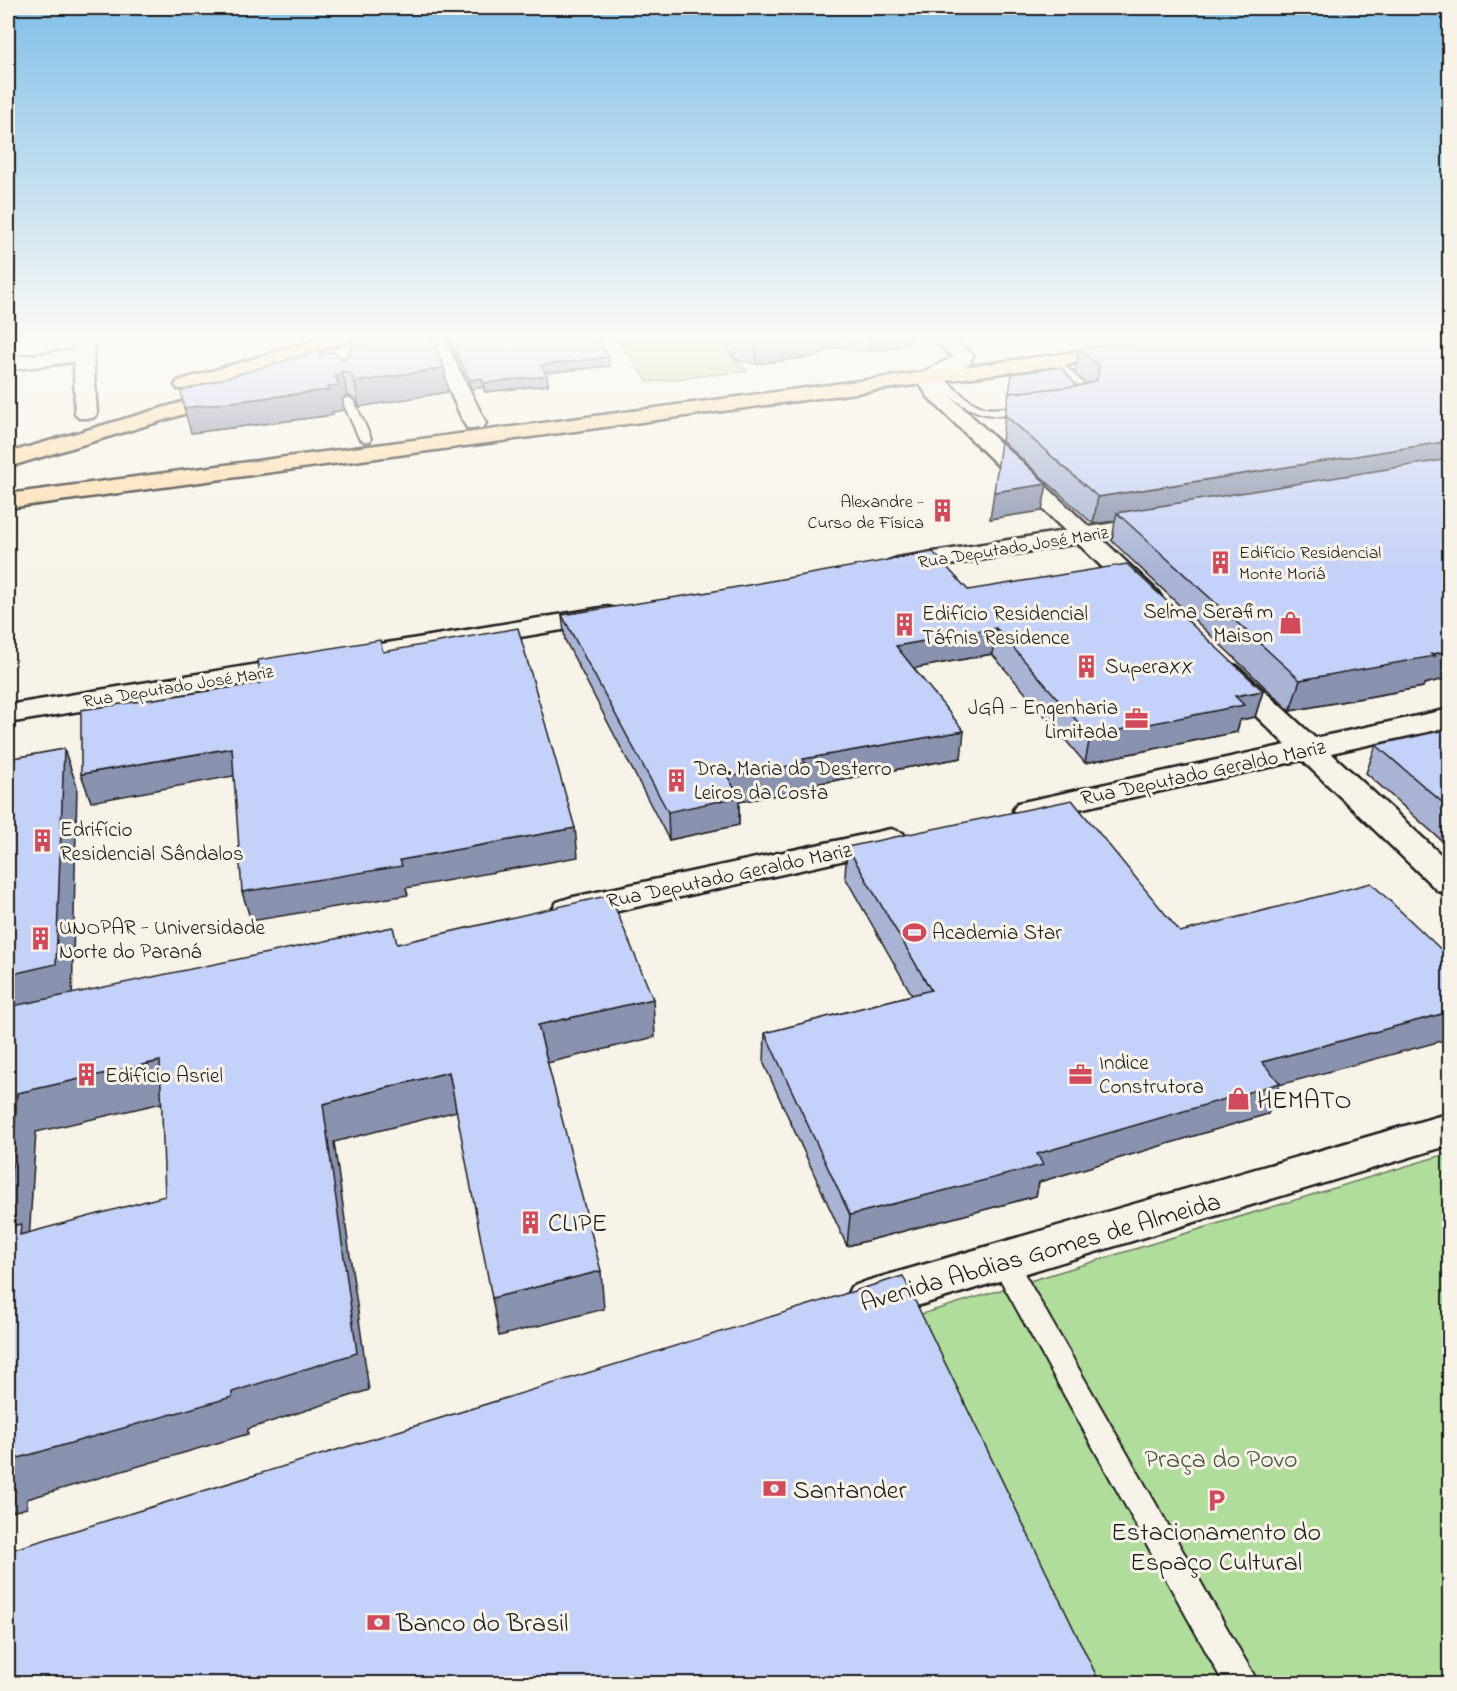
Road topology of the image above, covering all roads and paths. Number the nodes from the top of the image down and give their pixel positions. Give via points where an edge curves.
1 (80, 416) edge
2 (156, 416) edge
3 (355, 416) edge
4 (472, 416) edge
5 (526, 416) edge
6 (644, 416) edge
7 (959, 416) edge
8 (64, 421) dead end
9 (475, 423) junction
10 (365, 438) junction
11 (8, 459) edge
12 (8, 484) edge
13 (8, 501) edge
14 (1186, 519) edge
15 (1082, 536) junction
16 (870, 571) edge
17 (633, 610) edge
18 (1169, 618) edge
19 (1204, 651) edge
20 (8, 714) edge
21 (1449, 718) edge
22 (1309, 749) junction
23 (995, 817) edge
24 (926, 832) edge
25 (1449, 883) edge
26 (542, 916) edge
27 (1449, 1129) edge
28 (1004, 1262) junction
29 (832, 1312) edge
30 (1244, 1683) edge

1 - 8 main road
2 - 11 main road
3 - 10 lane
4 - 9 street
5 - 9 main road
6 - 13 main road
7 - 15 street
9 - 10 main road
10 - 12 main road
14 - 15 street, Rua Deputado José Mariz
15 - 16 street, Rua Deputado José Mariz
15 - 18 street
17 - 20 street, Rua Deputado José Mariz
19 - 22 street
21 - 22 street, Rua Deputado Geraldo Mariz
22 - 23 street, Rua Deputado Geraldo Mariz
22 - 25 street
24 - 26 street, Rua Deputado Geraldo Mariz
27 - 28 street, Avenida Abdias Gomes de Almeida
28 - 29 street, Avenida Abdias Gomes de Almeida
28 - 30 lane

